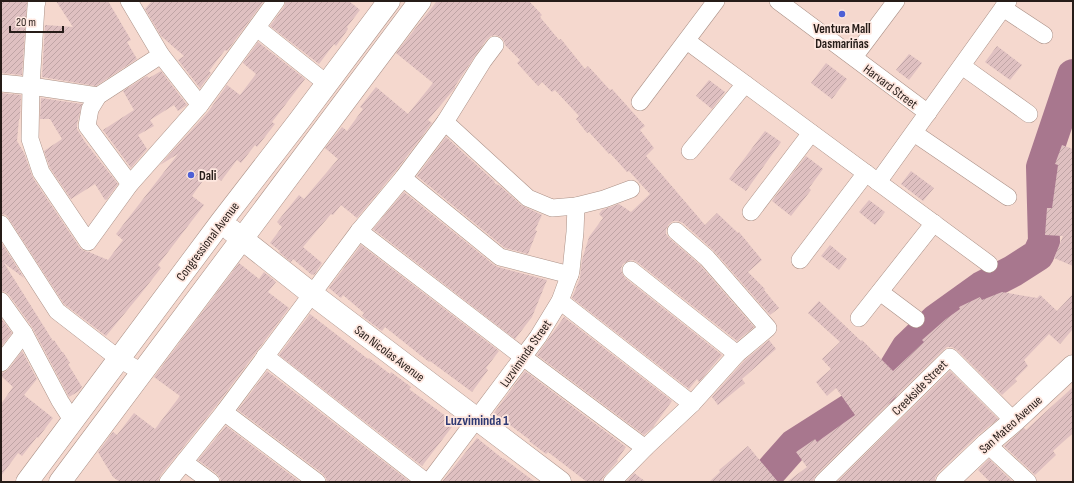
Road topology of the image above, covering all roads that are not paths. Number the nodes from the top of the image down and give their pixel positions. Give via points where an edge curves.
1 (37, 1) edge
2 (129, 1) edge
3 (276, 1) edge
4 (389, 1) edge
5 (420, 1) edge
6 (716, 1) edge
7 (778, 1) edge
8 (896, 1) edge
9 (1006, 4) edge
10 (257, 28) junction
11 (1044, 36) dead end
12 (687, 41) junction
13 (495, 45) dead end
14 (161, 55) junction
15 (854, 57) junction
16 (962, 66) junction
17 (1, 83) edge
18 (326, 83) junction
19 (745, 84) junction
20 (31, 86) junction
21 (98, 96) junction
22 (640, 102) dead end
23 (200, 106) junction
24 (928, 113) junction
25 (1028, 114) dead end
26 (445, 122) junction
27 (811, 133) junction
28 (914, 133) junction
29 (690, 152) dead end
30 (403, 178) junction
31 (872, 178) junction
32 (130, 184) junction
33 (631, 189) dead end
34 (1008, 197) dead end
35 (576, 206) junction
36 (751, 212) dead end
37 (221, 222) junction
38 (934, 223) junction
39 (1, 224) edge
40 (359, 231) junction
41 (676, 231) dead end
42 (242, 239) junction
43 (800, 260) dead end
44 (990, 264) dead end
45 (632, 270) dead end
46 (570, 275) junction
47 (880, 292) junction
48 (312, 294) junction
49 (560, 300) junction
50 (1, 301) edge
51 (859, 318) dead end
52 (916, 318) dead end
53 (24, 333) junction
54 (737, 354) junction
55 (265, 356) junction
56 (523, 357) junction
57 (119, 359) junction
58 (1, 363) edge
59 (1073, 366) edge
60 (142, 372) junction
61 (692, 404) junction
62 (224, 412) junction
63 (477, 419) junction
64 (72, 420) junction
65 (1014, 421) junction
66 (987, 444) junction
67 (645, 448) junction
68 (184, 462) junction
69 (27, 482) edge
70 (60, 482) edge
71 (168, 482) edge
72 (211, 482) edge
73 (316, 482) edge
74 (426, 482) edge
75 (429, 482) edge
76 (560, 482) edge
77 (612, 482) edge
78 (823, 482) edge
79 (947, 482) edge
80 (1028, 482) edge

1 - 20 street
2 - 14 street
3 - 10 street
4 - 18 main road, Congressional Avenue
5 - 42 main road, Congressional Avenue
6 - 12 street
7 - 15 street, Harvard Street
8 - 15 street
9 - 11 street
9 - 16 street
10 - 18 street
10 - 23 street
12 - 19 street
12 - 22 street
13 - 26 street
14 - 21 street
14 - 23 street
15 - 24 street, Harvard Street
16 - 24 street
16 - 25 street
17 - 20 street
18 - 37 main road, Congressional Avenue
19 - 27 street
19 - 29 street
20 - 21 street
20 - 32 street via 30,139 41,172 88,242
21 - 32 street via 90,110 88,126
23 - 32 street
24 - 28 street
26 - 30 street
26 - 35 street via 528,198 552,208
27 - 31 street
27 - 36 street
28 - 31 street
28 - 34 street
30 - 40 street
30 - 46 street via 500,256
31 - 38 street
31 - 43 street
33 - 35 street
35 - 46 street, Luzviminda Street
37 - 42 main road, San Nicolas Avenue
37 - 57 main road, Congressional Avenue
38 - 44 street
38 - 47 street
39 - 57 street via 57,311
40 - 48 street
40 - 56 street
41 - 54 street via 707,258 768,328
42 - 48 main road, San Nicolas Avenue
42 - 60 main road, Congressional Avenue
45 - 54 street
46 - 49 street, Luzviminda Street
47 - 51 street
47 - 52 street
48 - 55 street
48 - 63 main road, San Nicolas Avenue
49 - 56 street, Luzviminda Street
49 - 61 street
50 - 53 street
53 - 58 street
53 - 64 street
54 - 61 street
55 - 62 street
55 - 74 street
56 - 63 street, Luzviminda Street
56 - 67 street
57 - 60 street
57 - 64 main road, Congressional Avenue
59 - 65 main road, San Mateo Avenue
60 - 70 main road, Congressional Avenue
61 - 67 street
62 - 68 street
62 - 73 street
63 - 75 street, Luzviminda Street
63 - 76 main road, San Nicolas Avenue
64 - 69 main road, Congressional Avenue
65 - 66 main road, San Mateo Avenue
65 - 78 street, Creekside Street via 950,357
66 - 79 main road, San Mateo Avenue
66 - 80 street
67 - 77 street
68 - 71 street
68 - 72 street

